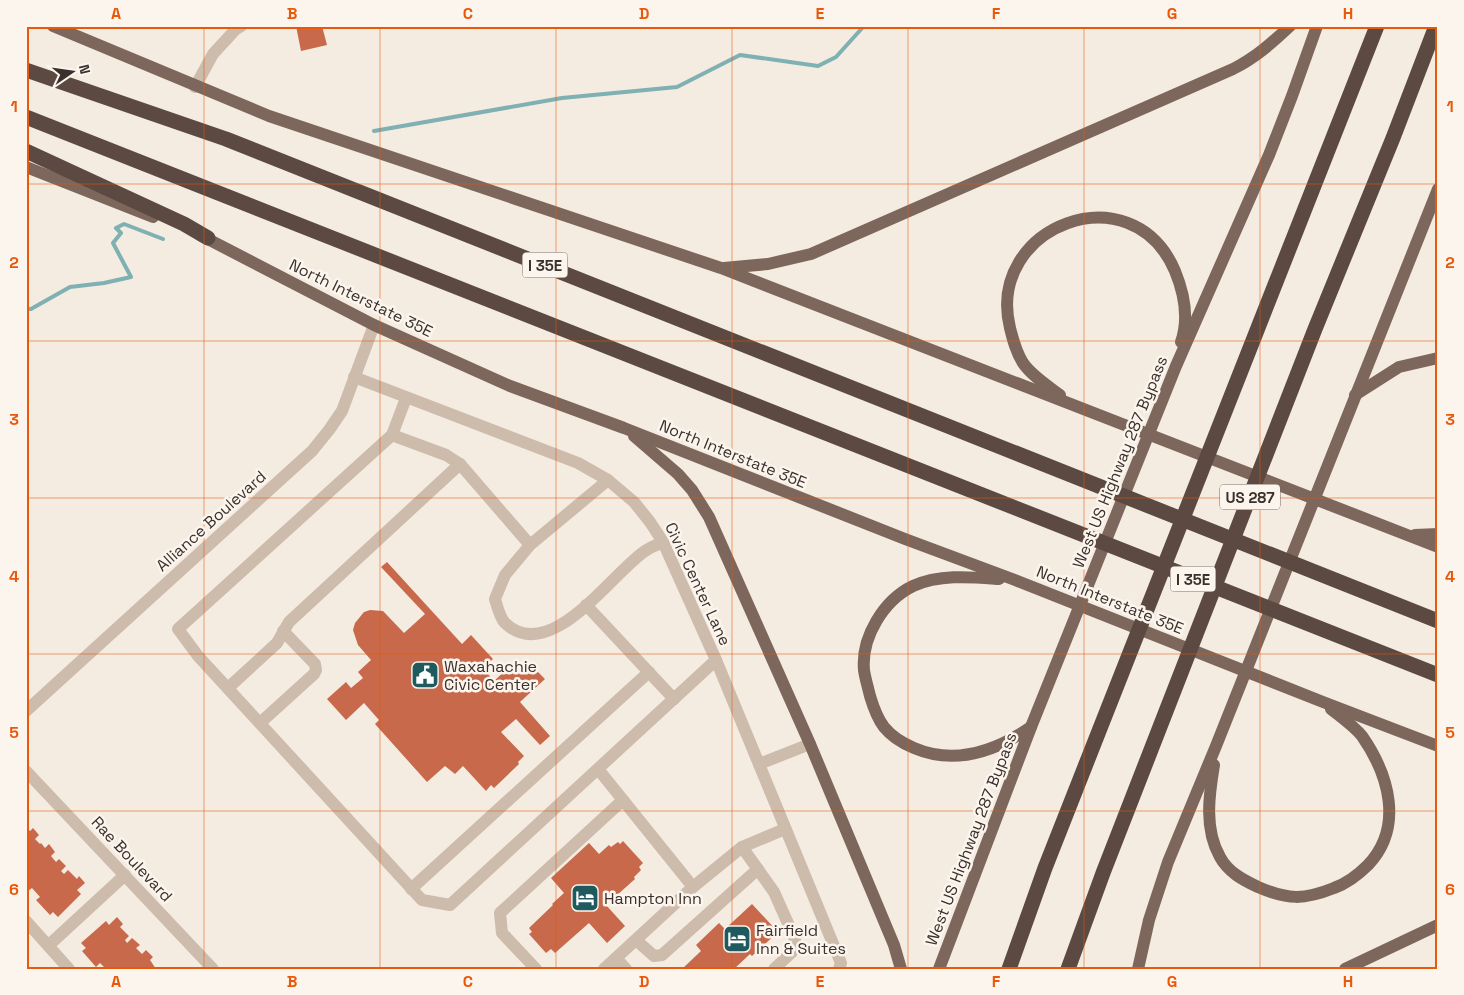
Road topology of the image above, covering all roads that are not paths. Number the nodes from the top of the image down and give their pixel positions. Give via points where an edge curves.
1 (53, 26) edge
2 (241, 26) edge
3 (1290, 26) edge
4 (1317, 26) edge
5 (1377, 26) edge
6 (1436, 26) edge
7 (26, 70) edge
8 (195, 87) junction
9 (26, 117) edge
10 (26, 151) edge
11 (26, 168) edge
12 (1438, 189) edge
13 (208, 238) junction
14 (721, 268) junction
15 (374, 325) junction
16 (1438, 358) edge
17 (1176, 366) junction
18 (354, 377) junction
19 (1355, 395) junction
20 (406, 398) junction
21 (1070, 403) junction
22 (624, 428) junction
23 (392, 435) junction
24 (460, 464) junction
25 (608, 480) junction
26 (1438, 534) edge
27 (1410, 535) junction
28 (662, 542) junction
29 (530, 545) junction
30 (1438, 547) edge
31 (1015, 580) junction
32 (586, 605) junction
33 (1438, 621) edge
34 (283, 631) junction
35 (716, 660) junction
36 (649, 672) junction
37 (1438, 675) edge
38 (228, 688) junction
39 (674, 699) junction
40 (1323, 702) junction
41 (26, 711) edge
42 (260, 723) junction
43 (1031, 727) junction
44 (810, 744) junction
45 (1216, 746) junction
46 (1438, 746) edge
47 (759, 764) junction
48 (598, 769) junction
49 (26, 770) edge
50 (622, 800) junction
51 (785, 829) junction
52 (742, 847) junction
53 (758, 869) junction
54 (125, 876) junction
55 (694, 887) junction
56 (411, 889) junction
57 (26, 921) edge
58 (1438, 925) edge
59 (636, 940) junction
60 (49, 945) junction
61 (616, 958) junction
62 (69, 969) edge
63 (213, 969) edge
64 (536, 969) edge
65 (604, 969) edge
66 (626, 969) edge
67 (774, 969) edge
68 (839, 969) edge
69 (901, 969) edge
70 (939, 969) edge
71 (1009, 969) edge
72 (1068, 969) edge
73 (1138, 969) edge
74 (1345, 969) edge

1 - 8 main road
2 - 8 street via 213,54
3 - 14 main road via 1250,60 1233,69 811,254 768,264
4 - 17 main road, West US Highway 287 Bypass via 1269,155
5 - 71 highway, US 287 via 1045,868
6 - 72 highway, US 287 via 1106,864
7 - 33 highway, I 35E via 235,143
8 - 14 main road via 269,116
9 - 37 highway, I 35E
10 - 13 highway
11 - 13 main road, North Interstate 35E
12 - 19 main road
13 - 15 main road, North Interstate 35E
14 - 21 main road
15 - 18 street, Alliance Boulevard
15 - 22 main road, North Interstate 35E via 510,386
16 - 19 main road via 1399,367
17 - 21 main road via 1184,326 1183,295 1171,263 1157,243 1142,230 1118,220 1087,218 1059,226 1042,236 1021,259 1008,288 1006,303 1013,343 1024,364
17 - 43 main road, West US Highway 287 Bypass
18 - 20 street, Civic Center Lane
18 - 41 street, Alliance Boulevard via 342,411 312,451
19 - 45 main road
20 - 23 street
20 - 25 street, Civic Center Lane via 578,463
21 - 27 main road
22 - 31 main road, North Interstate 35E
22 - 44 main road via 678,474 709,517
23 - 24 street via 446,455
23 - 38 street via 178,629
24 - 29 street
24 - 34 street via 328,585
25 - 28 street, Civic Center Lane via 634,502
25 - 29 street
26 - 27 main road
27 - 30 main road
28 - 32 street via 645,551
28 - 35 street, Civic Center Lane
29 - 32 street via 505,575 494,599 504,622 521,634 542,634 568,621
31 - 40 main road, North Interstate 35E
31 - 43 main road via 961,576 912,586 892,601 877,619 868,643 864,669 872,703 883,726 902,743 922,751 946,756 971,755 1006,743
32 - 36 street
34 - 38 street via 277,643
34 - 42 street via 315,664 316,670
35 - 39 street
35 - 47 street, Civic Center Lane
36 - 39 street
36 - 56 street
38 - 42 street
39 - 48 street
40 - 45 main road via 1360,734 1383,777 1389,802 1387,835 1383,844 1359,874 1342,885 1289,898 1247,882 1224,864 1216,849 1209,819
40 - 46 main road, North Interstate 35E
42 - 56 street
43 - 70 main road, West US Highway 287 Bypass
44 - 47 street
44 - 69 main road via 894,945
45 - 73 main road via 1160,882
47 - 51 street, Civic Center Lane
48 - 50 street
48 - 56 street via 450,905 422,900
49 - 54 street, Rae Boulevard
50 - 55 street
50 - 64 street via 500,914 502,933
51 - 52 street
51 - 68 street, Civic Center Lane via 841,964
52 - 53 street
52 - 55 street
53 - 59 street via 662,955 654,956
53 - 67 street via 774,892 795,939 792,952
54 - 60 street
54 - 63 street, Rae Boulevard
55 - 59 street
57 - 60 street
58 - 74 main road
59 - 61 street
60 - 62 street
61 - 65 street
61 - 66 street

